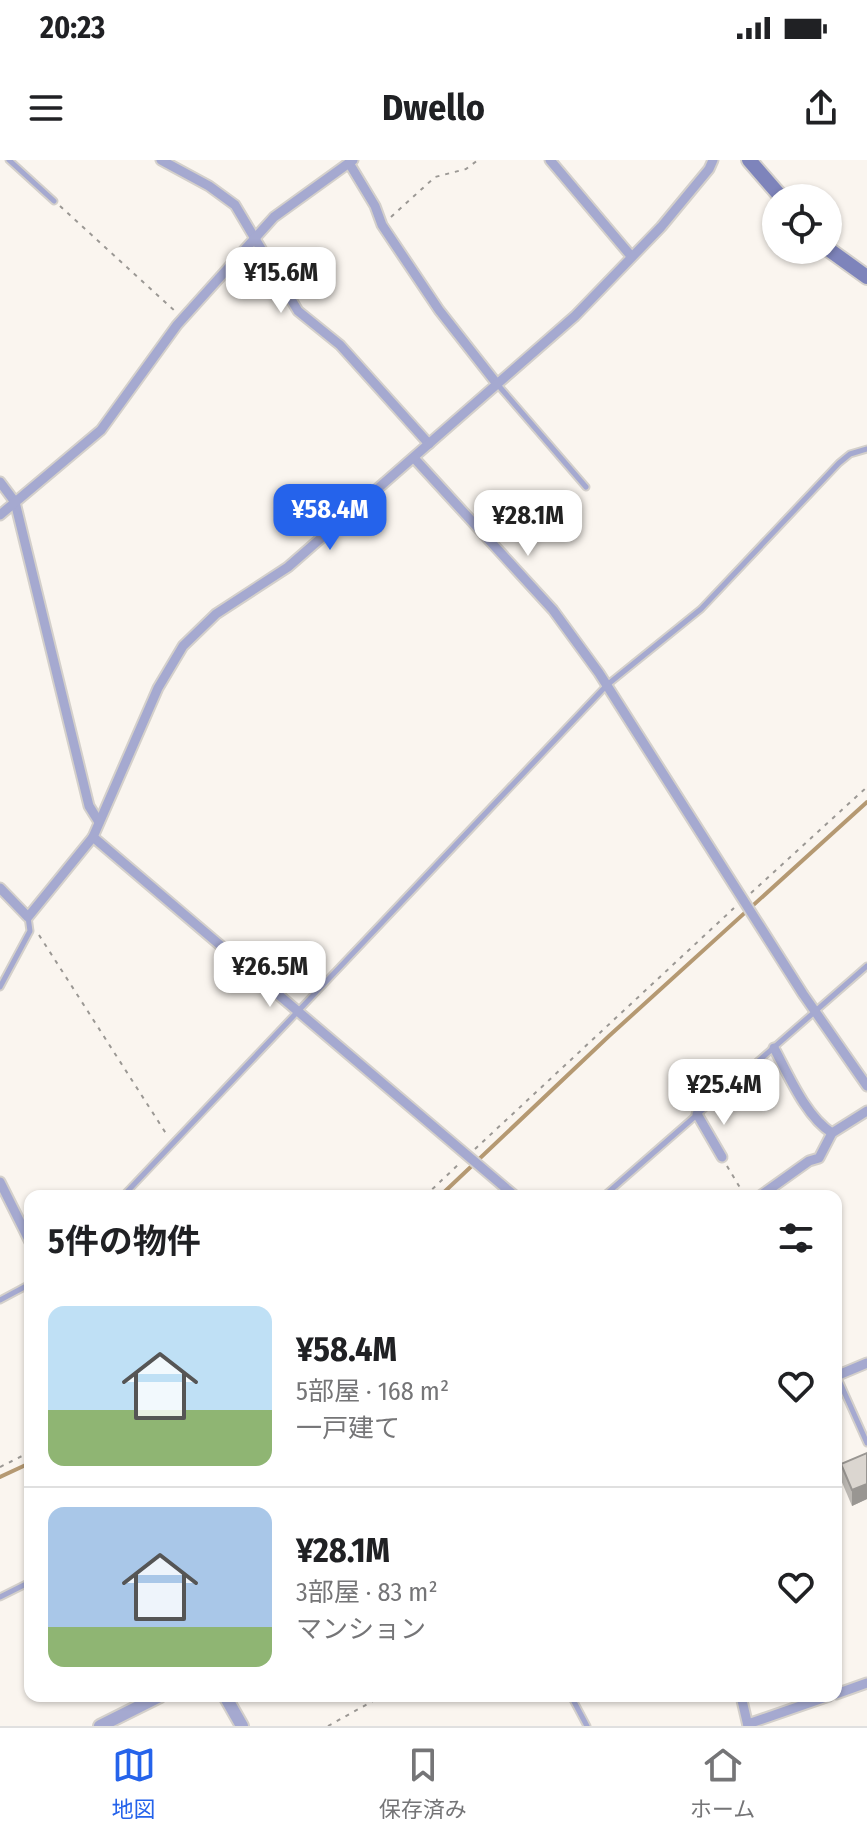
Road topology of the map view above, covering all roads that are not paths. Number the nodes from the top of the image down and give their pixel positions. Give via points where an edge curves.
1 (9, 160) edge
2 (161, 160) edge
3 (550, 160) edge
4 (713, 160) edge
5 (749, 160) edge
6 (350, 161) edge
7 (770, 184) edge
8 (54, 201) road end
9 (255, 238) junction
10 (631, 256) junction
11 (842, 259) edge
12 (867, 277) edge
13 (497, 384) junction
14 (429, 444) junction
15 (867, 449) edge
16 (414, 458) junction
17 (0, 482) edge
18 (586, 487) dead end
19 (15, 502) junction
20 (0, 515) edge
21 (607, 685) junction
22 (99, 822) junction
23 (93, 837) junction
24 (0, 888) edge
25 (28, 917) junction
26 (867, 966) edge
27 (0, 987) edge
28 (300, 1012) junction
29 (815, 1012) junction
30 (774, 1048) junction
31 (867, 1086) edge
32 (867, 1111) edge
33 (697, 1114) junction
34 (832, 1133) junction
35 (722, 1157) road end
36 (0, 1182) edge
37 (129, 1190) edge
38 (508, 1190) edge
39 (611, 1190) edge
40 (768, 1190) edge
41 (24, 1230) edge
42 (24, 1287) edge
43 (0, 1300) edge
44 (867, 1363) edge
45 (842, 1373) edge
46 (842, 1389) edge
47 (867, 1443) edge
48 (24, 1585) edge
49 (0, 1597) edge
50 (867, 1683) edge
51 (842, 1692) edge
52 (148, 1702) edge
53 (228, 1702) edge
54 (574, 1702) edge
55 (742, 1702) edge
56 (812, 1702) edge
57 (748, 1725) edge
58 (100, 1726) edge
59 (242, 1726) edge
60 (587, 1726) edge

1 - 8 lane
2 - 9 street via 228,198
3 - 10 street
4 - 10 street
5 - 7 main road
6 - 9 street via 274,217
6 - 13 street via 382,225
9 - 14 street via 298,311 340,345
9 - 19 street via 183,318 101,430
10 - 13 street via 575,316
11 - 12 main road
13 - 14 street
13 - 18 lane
14 - 16 street
15 - 21 lane via 839,463 701,609
16 - 21 street via 553,610
16 - 22 street via 288,567 216,614 183,646 162,680
17 - 19 street
19 - 20 street
19 - 22 street via 89,806
21 - 28 lane
21 - 29 street
22 - 23 street
23 - 25 street
23 - 28 street
24 - 25 street
25 - 27 lane via 30,931
26 - 29 lane
28 - 37 lane
28 - 38 street
29 - 30 lane
29 - 31 street
30 - 33 lane
30 - 34 street via 799,1095
32 - 34 street
33 - 35 street
33 - 39 lane
34 - 40 street via 819,1158
36 - 41 street
42 - 43 lane
44 - 45 street
46 - 47 lane
48 - 49 lane
50 - 51 street
52 - 58 street
53 - 59 street
54 - 60 lane
55 - 57 street
56 - 57 street

